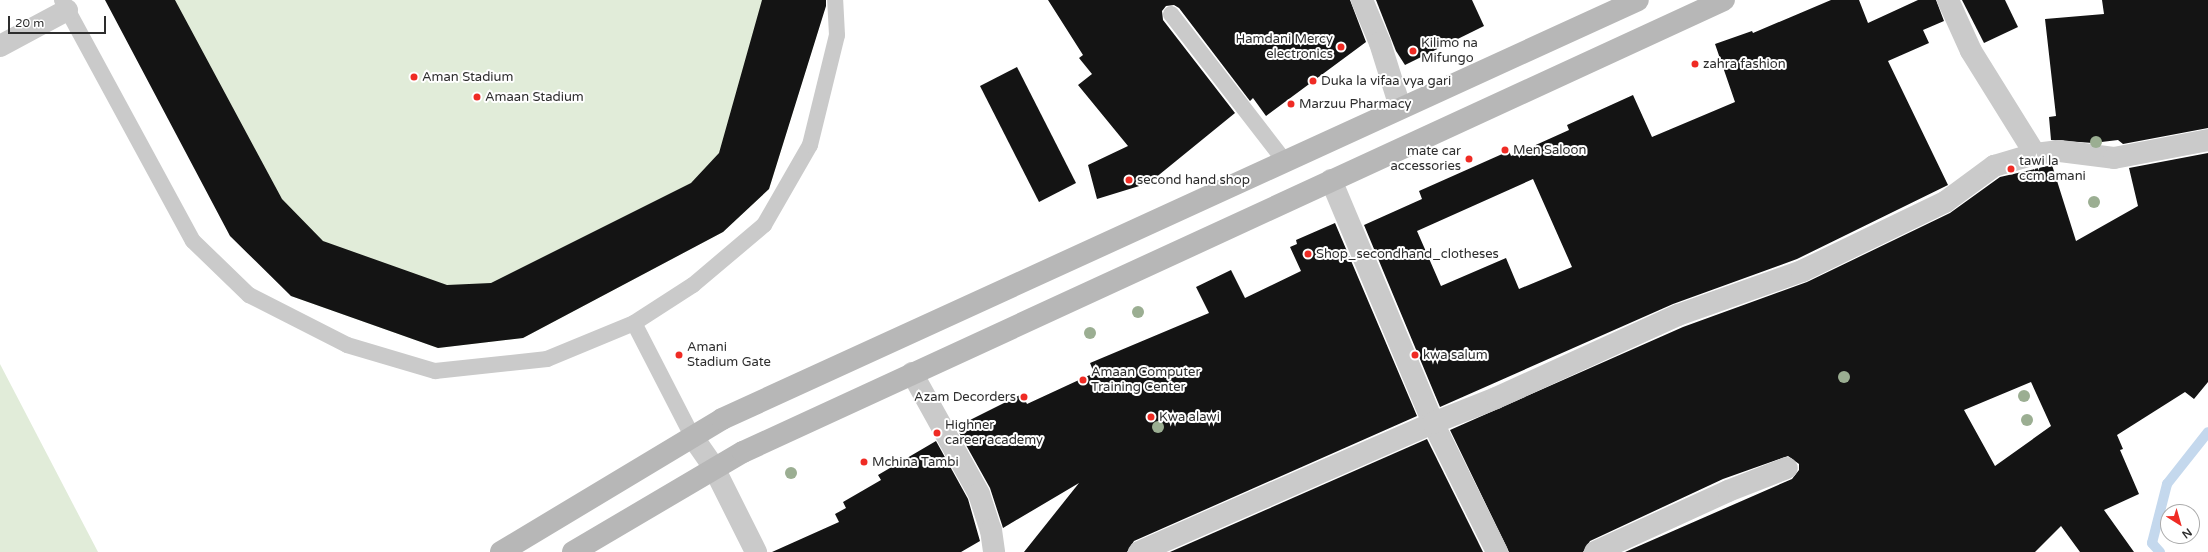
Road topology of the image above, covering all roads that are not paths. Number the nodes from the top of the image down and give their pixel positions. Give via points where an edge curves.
1 (835, 0) edge
2 (1362, 0) edge
3 (1638, 0) edge
4 (1724, 0) edge
5 (1948, 0) edge
6 (65, 5) edge
7 (1171, 14) dead end
8 (0, 46) edge
9 (1400, 107) junction
10 (2208, 140) edge
11 (2035, 154) junction
12 (1284, 160) junction
13 (1331, 180) junction
14 (634, 323) junction
15 (912, 373) junction
16 (1434, 423) junction
17 (692, 436) junction
18 (714, 468) junction
19 (1787, 468) dead end
20 (501, 552) edge
21 (573, 552) edge
22 (756, 552) edge
23 (994, 552) edge
24 (1139, 552) edge
25 (1497, 552) edge
26 (1595, 552) edge

1 - 14 lane via 837,35 810,145 764,224 694,285
2 - 9 street via 1380,43
3 - 9 main road
4 - 13 main road
5 - 11 street via 1971,51
6 - 8 street
6 - 14 lane via 193,241 249,294 347,345 436,371 547,360
7 - 12 lane
9 - 12 main road
10 - 11 street via 2114,158 2060,151
11 - 16 street via 1994,166 1945,202 1802,271 1678,315 1511,392
12 - 17 main road via 829,368
13 - 15 main road
13 - 16 street
14 - 17 lane
15 - 18 main road
15 - 23 street via 979,494 991,530
16 - 24 street
16 - 25 street
17 - 18 street
17 - 20 main road
18 - 21 main road
18 - 22 street
19 - 26 street via 1728,491

